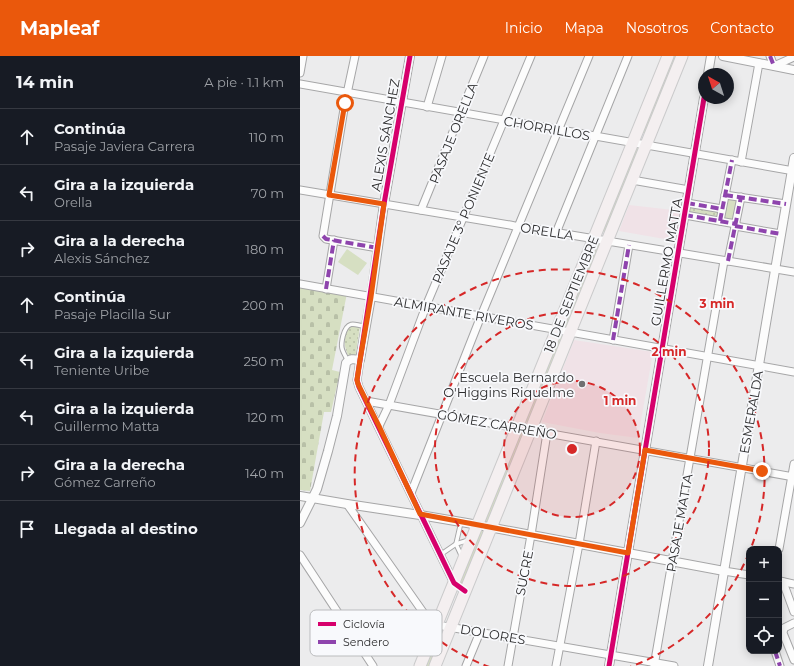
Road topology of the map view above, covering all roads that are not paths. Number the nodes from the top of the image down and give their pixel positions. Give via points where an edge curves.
1 (303, 56) edge
2 (355, 56) edge
3 (410, 56) edge
4 (442, 56) edge
5 (484, 56) edge
6 (531, 56) edge
7 (589, 56) edge
8 (628, 56) edge
9 (668, 56) edge
10 (682, 56) edge
11 (712, 56) edge
12 (723, 56) edge
13 (770, 56) edge
14 (794, 57) edge
15 (759, 63) junction
16 (774, 66) junction
17 (709, 68) edge
18 (794, 70) edge
19 (300, 73) edge
20 (300, 84) edge
21 (347, 93) junction
22 (402, 102) junction
23 (703, 104) edge
24 (427, 107) junction
25 (462, 113) junction
26 (504, 120) junction
27 (559, 130) junction
28 (595, 136) junction
29 (632, 143) junction
30 (646, 145) junction
31 (695, 154) junction
32 (794, 158) edge
33 (732, 160) junction
34 (741, 162) junction
35 (793, 171) edge
36 (632, 180) junction
37 (300, 190) edge
38 (689, 190) junction
39 (329, 195) junction
40 (725, 195) junction
41 (742, 198) junction
42 (687, 203) junction
43 (384, 204) junction
44 (786, 204) junction
45 (722, 209) junction
46 (421, 210) junction
47 (685, 215) junction
48 (464, 217) junction
49 (720, 221) junction
50 (736, 225) junction
51 (519, 227) junction
52 (556, 233) junction
53 (781, 234) junction
54 (593, 239) junction
55 (334, 240) junction
56 (607, 241) junction
57 (629, 245) junction
58 (378, 248) junction
59 (678, 253) junction
60 (726, 261) junction
61 (775, 269) junction
62 (794, 272) edge
63 (300, 284) edge
64 (326, 288) junction
65 (371, 297) junction
66 (426, 306) junction
67 (481, 316) junction
68 (366, 327) junction
69 (556, 330) junction
70 (570, 332) junction
71 (613, 340) junction
72 (662, 349) junction
73 (708, 357) junction
74 (360, 360) junction
75 (348, 361) junction
76 (759, 366) junction
77 (794, 372) edge
78 (366, 401) junction
79 (389, 405) junction
80 (443, 414) junction
81 (379, 426) junction
82 (517, 428) junction
83 (531, 430) junction
84 (547, 433) junction
85 (596, 442) junction
86 (645, 450) junction
87 (690, 458) junction
88 (794, 464) edge
89 (741, 467) junction
90 (793, 476) edge
91 (411, 493) junction
92 (300, 496) edge
93 (313, 499) junction
94 (347, 504) junction
95 (420, 514) junction
96 (461, 522) junction
97 (300, 523) edge
98 (477, 524) junction
99 (491, 527) junction
100 (531, 535) junction
101 (472, 539) junction
102 (456, 544) junction
103 (579, 544) junction
104 (780, 546) edge
105 (628, 553) junction
106 (440, 554) junction
107 (300, 555) edge
108 (463, 560) junction
109 (672, 562) junction
110 (724, 571) junction
111 (746, 575) edge
112 (782, 581) edge
113 (781, 582) edge
114 (454, 583) junction
115 (794, 584) edge
116 (465, 591) junction
117 (336, 610) edge
118 (422, 610) edge
119 (442, 612) edge
120 (794, 612) edge
121 (794, 623) edge
122 (442, 625) edge
123 (451, 627) junction
124 (480, 632) junction
125 (512, 638) junction
126 (560, 646) junction
127 (442, 649) edge
128 (776, 654) edge
129 (610, 655) junction
130 (366, 656) edge
131 (424, 656) edge
132 (439, 656) edge
133 (794, 660) edge
134 (655, 665) edge
135 (373, 666) edge
136 (420, 666) edge
137 (435, 666) edge
138 (466, 666) edge
139 (508, 666) edge
140 (556, 666) edge
141 (609, 666) edge
142 (674, 666) edge
143 (708, 666) edge
144 (780, 666) edge

1 - 19 street
2 - 21 street
3 - 22 street, ALEXIS SÁNCHEZ
4 - 24 street
5 - 25 street, PASAJE ORELLA
6 - 26 street, PASAJE 3° PONIENTE
7 - 27 street
8 - 28 street
9 - 29 main road, 18 DE SEPTIEMBRE
10 - 30 main road, 18 DE SEPTIEMBRE
11 - 17 street
12 - 15 street
13 - 16 street
14 - 16 street
15 - 16 street
15 - 34 street
16 - 18 street
20 - 21 street, CHORRILLOS
21 - 22 street, CHORRILLOS
21 - 39 street
22 - 24 street, CHORRILLOS
22 - 43 street, ALEXIS SÁNCHEZ
23 - 31 street, GUILLERMO MATTA
24 - 25 street, CHORRILLOS
25 - 26 street, CHORRILLOS
25 - 46 street, PASAJE ORELLA
26 - 27 street, CHORRILLOS
26 - 48 street, PASAJE 3° PONIENTE
27 - 28 street, CHORRILLOS
27 - 51 street
28 - 29 street, CHORRILLOS
28 - 52 street
29 - 30 street, CHORRILLOS
29 - 54 main road, 18 DE SEPTIEMBRE
30 - 31 street, CHORRILLOS
30 - 36 main road, 18 DE SEPTIEMBRE
31 - 33 street, CHORRILLOS
31 - 38 street, GUILLERMO MATTA
32 - 35 street, ESMERALDA
33 - 34 street, CHORRILLOS
33 - 40 street
34 - 35 street, CHORRILLOS
35 - 44 street, ESMERALDA
36 - 38 street
36 - 56 main road, 18 DE SEPTIEMBRE
37 - 39 street, ORELLA
38 - 42 street, GUILLERMO MATTA
39 - 43 street, ORELLA
39 - 55 street via 323,236
40 - 41 street
40 - 45 street
41 - 44 street
41 - 50 street, PASAJE MATTA
42 - 45 street
42 - 47 street, GUILLERMO MATTA
43 - 46 street, ORELLA
43 - 58 street, ALEXIS SÁNCHEZ
44 - 53 street, ESMERALDA
45 - 49 street
46 - 48 street, ORELLA
47 - 49 street
47 - 59 street, GUILLERMO MATTA
48 - 51 street, ORELLA
48 - 66 street, PASAJE 3° PONIENTE
49 - 50 street
50 - 53 street
50 - 60 street, PASAJE MATTA
51 - 52 street, ORELLA
51 - 67 street
52 - 54 street, ORELLA
53 - 61 street, ESMERALDA
54 - 56 street, ORELLA
54 - 69 main road, 18 DE SEPTIEMBRE
55 - 58 street
55 - 64 street
56 - 57 street, ORELLA
56 - 70 main road, 18 DE SEPTIEMBRE
57 - 59 street, ORELLA
57 - 71 street
58 - 65 street, ALEXIS SÁNCHEZ
59 - 60 street, ORELLA
59 - 72 street, GUILLERMO MATTA
60 - 61 street, ORELLA
60 - 73 street, PASAJE MATTA
61 - 62 street, ORELLA
61 - 76 street, ESMERALDA
63 - 64 street, ALMIRANTE RIVEROS
64 - 65 street, ALMIRANTE RIVEROS
65 - 66 street, ALMIRANTE RIVEROS
65 - 68 street, ALEXIS SÁNCHEZ
66 - 67 street, ALMIRANTE RIVEROS
66 - 79 street, PASAJE 3° PONIENTE
67 - 69 street, ALMIRANTE RIVEROS
67 - 80 street
68 - 74 street, ALEXIS SÁNCHEZ
68 - 75 lane via 351,324 345,329 341,345
69 - 70 street, ALMIRANTE RIVEROS
69 - 82 main road, 18 DE SEPTIEMBRE
70 - 71 street, ALMIRANTE RIVEROS
70 - 83 main road, 18 DE SEPTIEMBRE
71 - 72 street, ALMIRANTE RIVEROS
72 - 73 street, ALMIRANTE RIVEROS
72 - 86 street, GUILLERMO MATTA
73 - 76 street, ALMIRANTE RIVEROS
73 - 87 street, PASAJE MATTA
74 - 75 street
74 - 78 street via 357,380
75 - 93 street via 328,451
76 - 77 street, ALMIRANTE RIVEROS
76 - 89 street, ESMERALDA
78 - 79 street, GÓMEZ CARREÑO
78 - 81 street
79 - 80 street, GÓMEZ CARREÑO
79 - 81 street, PASAJE 3° PONIENTE
80 - 82 street, GÓMEZ CARREÑO
80 - 91 street
81 - 91 street
82 - 83 street, GÓMEZ CARREÑO
82 - 98 main road, 18 DE SEPTIEMBRE
83 - 84 street, GÓMEZ CARREÑO
83 - 99 main road, 18 DE SEPTIEMBRE
84 - 85 street, GÓMEZ CARREÑO
84 - 100 street, SUCRE
85 - 86 street, GÓMEZ CARREÑO
85 - 103 street
86 - 87 street, GÓMEZ CARREÑO
86 - 105 street, GUILLERMO MATTA
87 - 89 street, GÓMEZ CARREÑO
87 - 109 street, PASAJE MATTA
88 - 90 street
89 - 90 street, GÓMEZ CARREÑO
89 - 110 street, ESMERALDA
90 - 104 street
91 - 95 street
92 - 93 street
93 - 94 street
93 - 97 street
94 - 95 street
94 - 118 street, DOLORES
95 - 96 street
95 - 106 street
96 - 98 street
96 - 102 lane
98 - 99 street
98 - 101 main road, 18 DE SEPTIEMBRE
99 - 100 street
99 - 116 main road, 18 DE SEPTIEMBRE
100 - 103 street
100 - 125 street, SUCRE
101 - 102 lane
101 - 108 main road, 18 DE SEPTIEMBRE
102 - 106 lane
102 - 108 lane
103 - 105 street
103 - 126 street
105 - 109 street
105 - 129 street, GUILLERMO MATTA
106 - 114 street
107 - 117 street
108 - 114 main road, 18 DE SEPTIEMBRE
109 - 110 street
109 - 134 street, PASAJE MATTA
110 - 111 street
110 - 143 street, ESMERALDA
112 - 115 street
113 - 120 street
114 - 116 street
114 - 119 main road, 18 DE SEPTIEMBRE
116 - 123 main road, 18 DE SEPTIEMBRE
121 - 133 street via 784,628 783,633
122 - 123 street, DOLORES
123 - 124 street, DOLORES
123 - 127 main road, 18 DE SEPTIEMBRE
124 - 125 street, DOLORES
124 - 138 street
125 - 126 street, DOLORES
125 - 139 street, SUCRE
126 - 129 street, DOLORES
126 - 140 street
128 - 144 street
129 - 134 street, DOLORES
129 - 141 street, GUILLERMO MATTA
130 - 135 street
131 - 136 main road, 18 DE SEPTIEMBRE
132 - 137 main road, 18 DE SEPTIEMBRE
134 - 142 street, DOLORES

